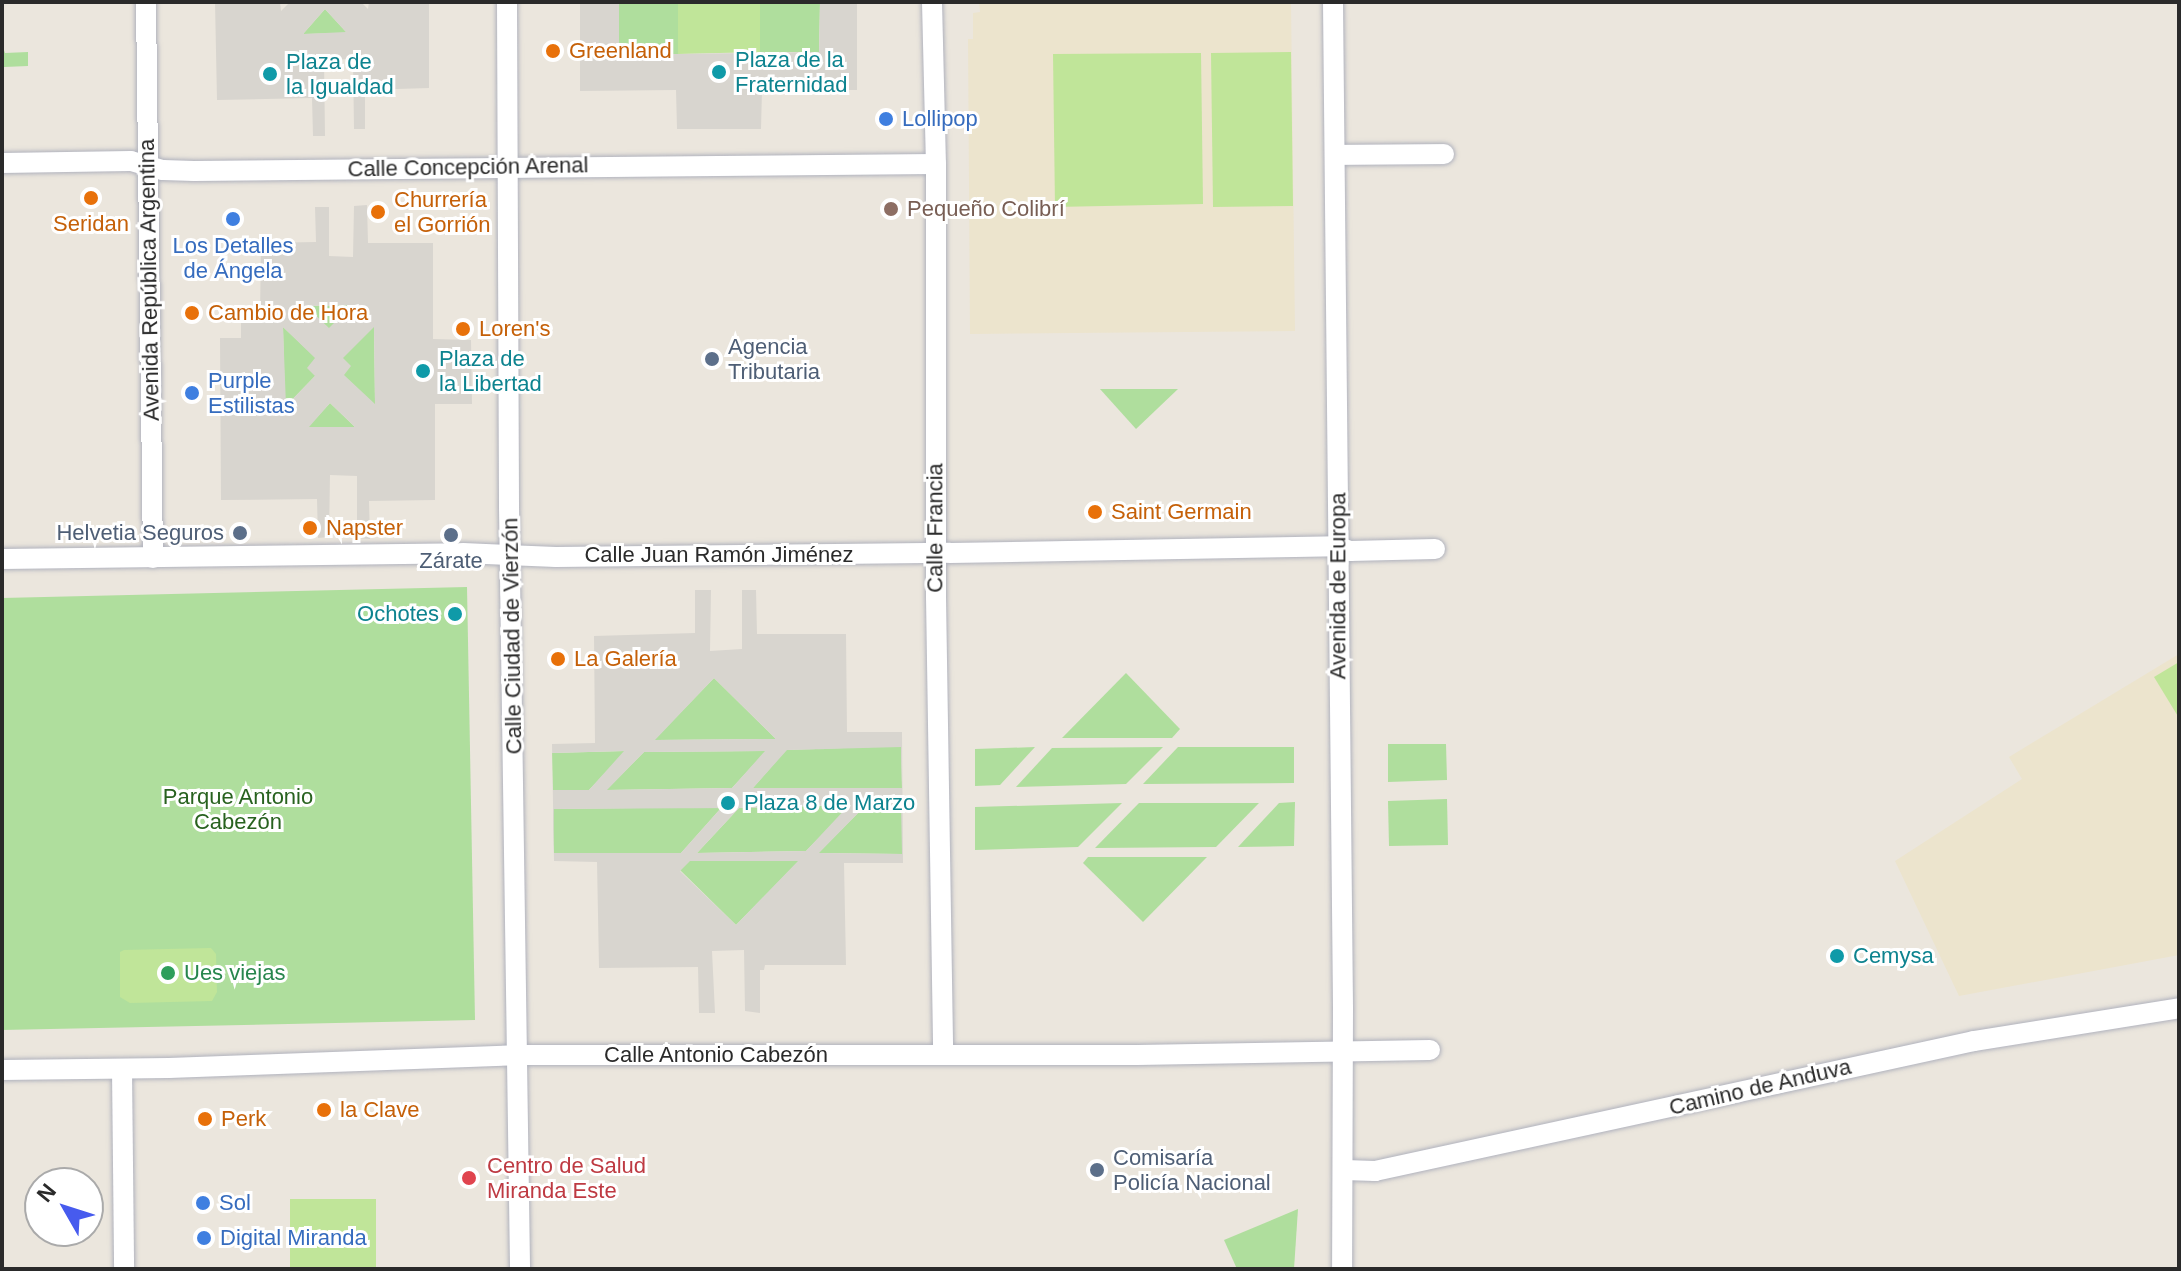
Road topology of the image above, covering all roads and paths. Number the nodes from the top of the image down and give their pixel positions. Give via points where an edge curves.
1 (146, 2) edge
2 (507, 2) edge
3 (932, 2) edge
4 (1333, 2) edge
5 (1444, 154) dead end
6 (1335, 155) junction
7 (2, 163) edge
8 (936, 164) junction
9 (147, 165) junction
10 (509, 167) junction
11 (1337, 546) junction
12 (1435, 549) dead end
13 (936, 553) junction
14 (510, 555) junction
15 (153, 558) junction
16 (2, 559) edge
17 (2179, 1008) edge
18 (1343, 1050) junction
19 (1430, 1050) dead end
20 (943, 1054) junction
21 (516, 1055) junction
22 (122, 1069) junction
23 (2, 1070) edge
24 (1344, 1170) junction
25 (124, 1269) edge
26 (520, 1269) edge
27 (1342, 1269) edge

1 - 9 street, Avenida República Argentina
2 - 10 street, Calle Ciudad de Vierzón
3 - 8 street, Calle Francia
4 - 6 street, Avenida de Europa
5 - 6 street
6 - 11 street, Avenida de Europa
7 - 9 street, Calle Concepción Arenal
8 - 10 street, Calle Concepción Arenal
8 - 13 street, Calle Francia
9 - 10 street, Calle Concepción Arenal via 174,171
9 - 15 street, Avenida República Argentina
10 - 14 street, Calle Ciudad de Vierzón
11 - 12 street, Calle Juan Ramón Jiménez via 1350,551
11 - 13 street, Calle Juan Ramón Jiménez
11 - 18 street, Avenida de Europa
13 - 14 street, Calle Juan Ramón Jiménez
13 - 20 street, Calle Francia
14 - 15 street, Calle Juan Ramón Jiménez
14 - 21 street, Calle Ciudad de Vierzón
15 - 16 street, Calle Juan Ramón Jiménez
17 - 24 street, Camino de Anduva via 1959,1044 1375,1171
18 - 19 street, Calle Antonio Cabezón
18 - 20 street, Calle Antonio Cabezón
18 - 24 street, Avenida de Europa
20 - 21 street, Calle Antonio Cabezón
21 - 22 street, Calle Antonio Cabezón
21 - 26 street, Calle Ciudad de Vierzón
22 - 23 street, Calle Antonio Cabezón
22 - 25 street
24 - 27 street, Avenida de Europa

